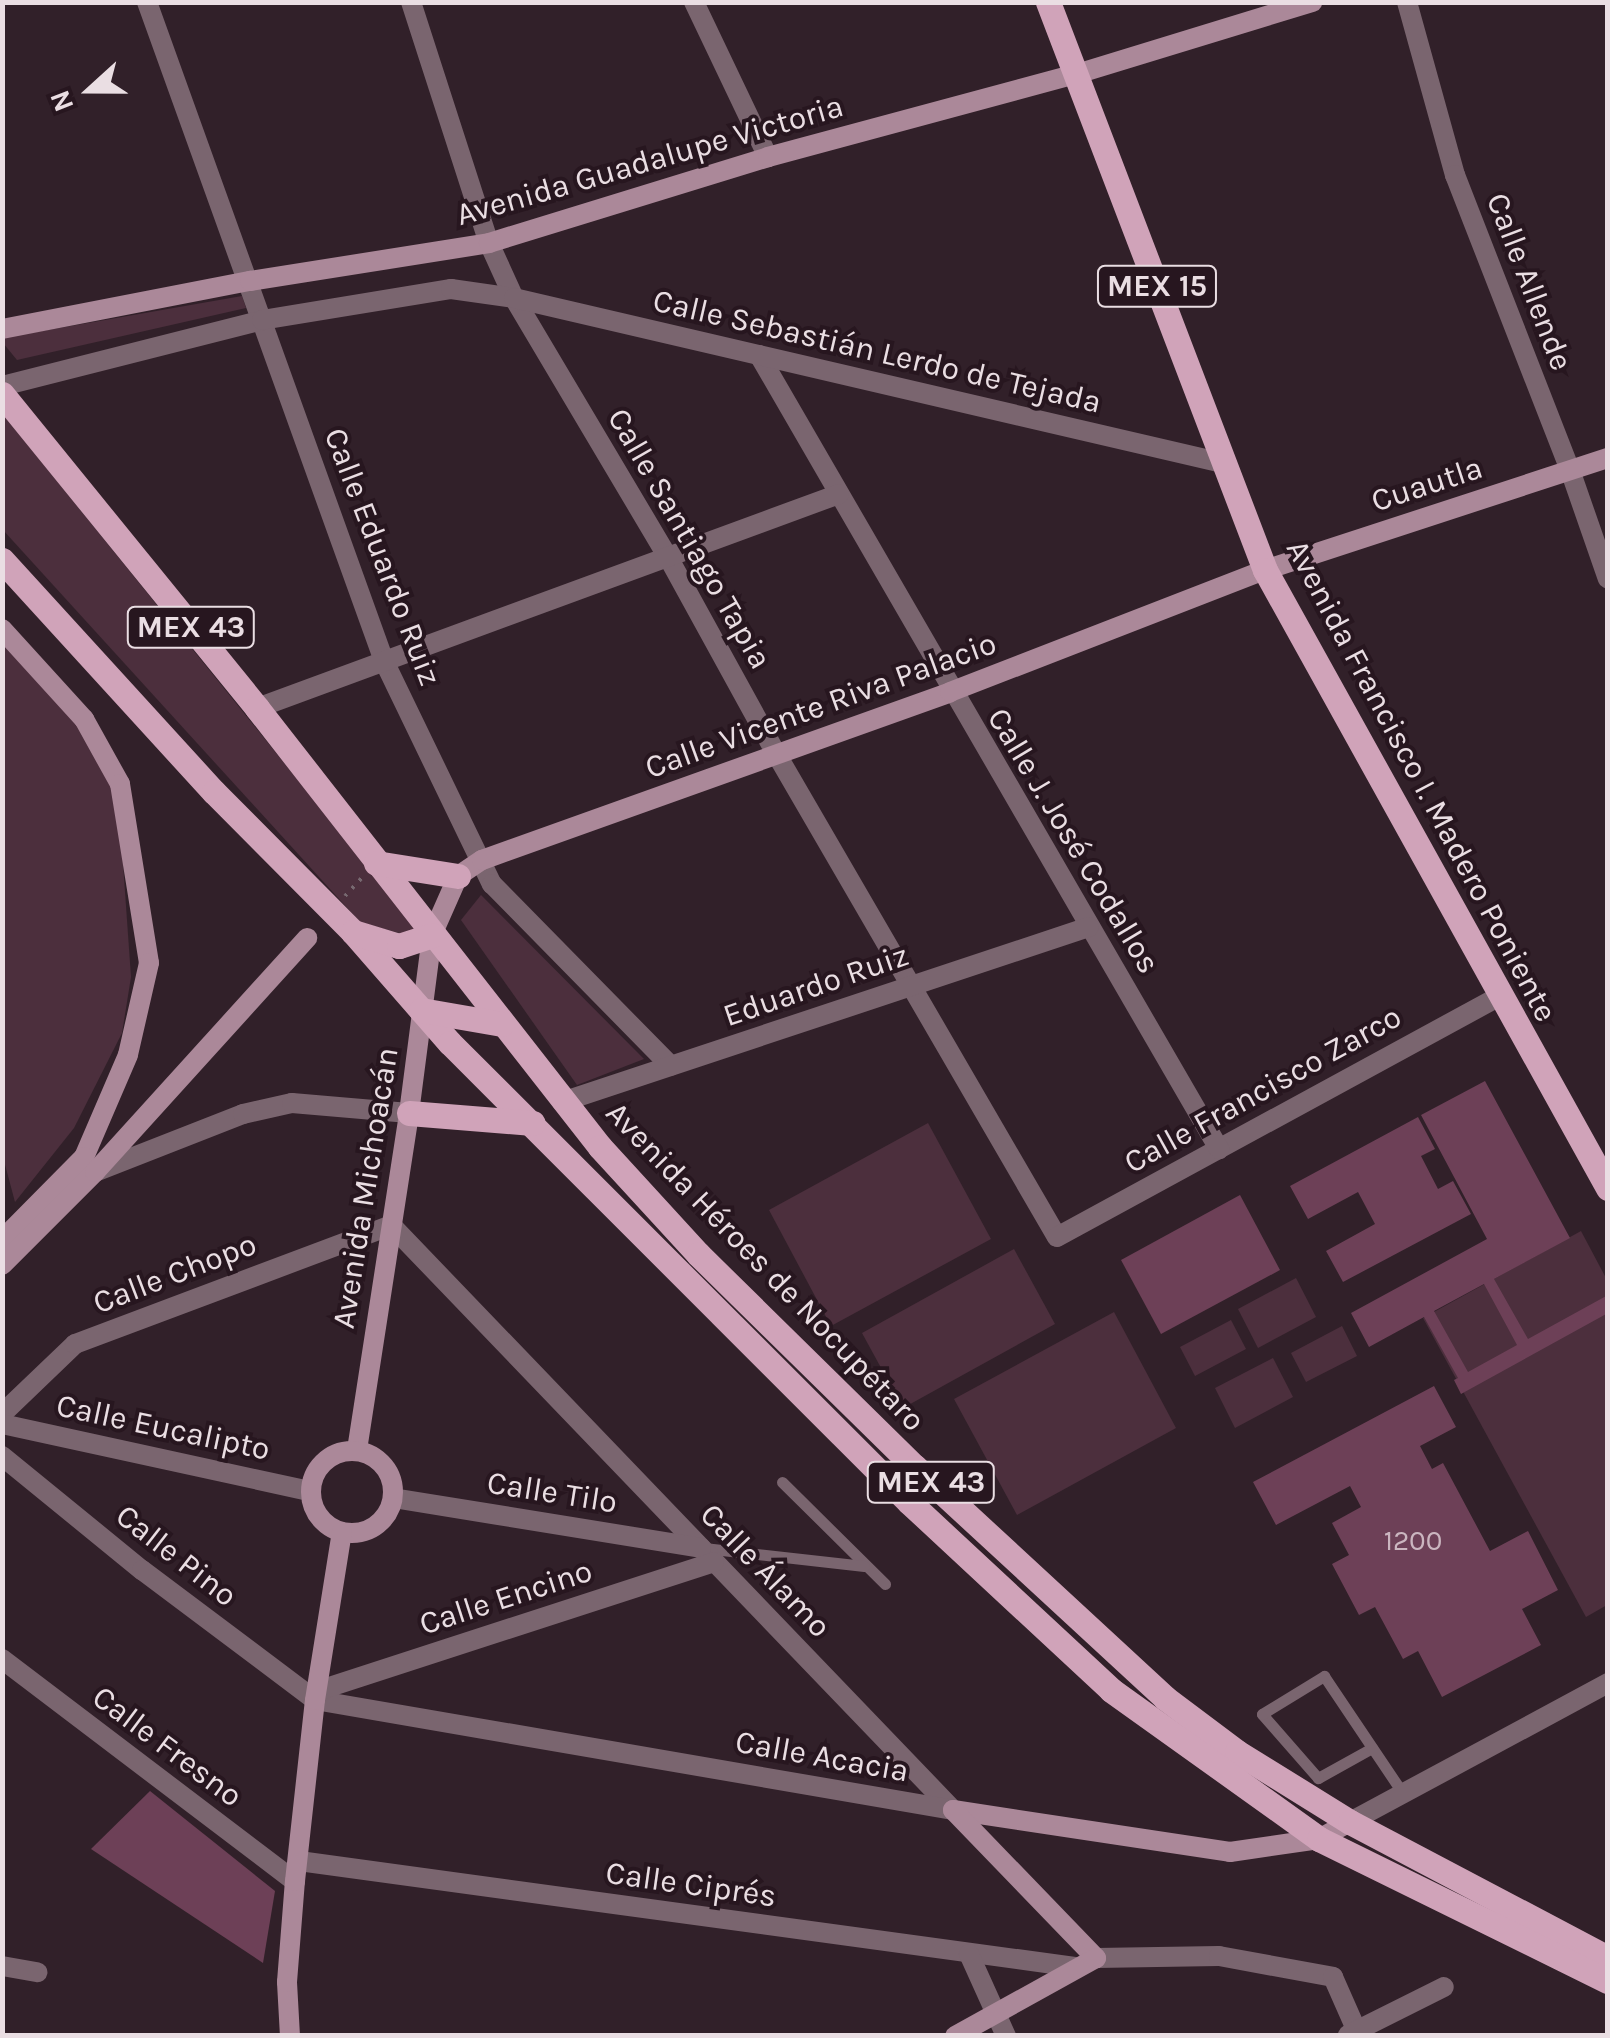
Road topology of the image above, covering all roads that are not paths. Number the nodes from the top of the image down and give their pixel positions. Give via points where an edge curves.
1 (147, 2) edge
2 (411, 2) edge
3 (694, 2) edge
4 (1048, 2) edge
5 (1312, 2) edge
6 (1407, 2) edge
7 (1074, 75) junction
8 (768, 156) junction
9 (489, 242) junction
10 (250, 281) junction
11 (514, 298) junction
12 (262, 320) junction
13 (2, 329) edge
14 (758, 355) junction
15 (2, 386) edge
16 (2, 394) edge
17 (1608, 458) edge
18 (1227, 464) junction
19 (1570, 470) junction
20 (839, 494) junction
21 (668, 557) junction
22 (2, 560) edge
23 (1265, 570) junction
24 (1608, 579) edge
25 (2, 629) edge
26 (384, 661) junction
27 (950, 692) junction
28 (257, 708) junction
29 (777, 755) junction
30 (482, 860) junction
31 (376, 863) junction
32 (458, 876) junction
33 (1089, 926) junction
34 (353, 932) junction
35 (432, 935) junction
36 (306, 938) dead end
37 (914, 985) junction
38 (1498, 997) junction
39 (421, 1010) junction
40 (502, 1024) junction
41 (671, 1066) junction
42 (562, 1102) junction
43 (409, 1113) junction
44 (533, 1123) junction
45 (1219, 1149) junction
46 (95, 1172) junction
47 (1608, 1188) edge
48 (70, 1197) junction
49 (38, 1206) junction
50 (2, 1217) edge
51 (390, 1225) junction
52 (1058, 1237) joint
53 (2, 1240) edge
54 (2, 1265) edge
55 (2, 1414) edge
56 (2, 1424) edge
57 (356, 1450) junction
58 (2, 1456) edge
59 (782, 1482) dead end
60 (310, 1490) junction
61 (393, 1498) junction
62 (342, 1532) junction
63 (708, 1555) junction
64 (864, 1566) junction
65 (885, 1584) dead end
66 (2, 1660) edge
67 (1608, 1682) edge
68 (316, 1696) junction
69 (1372, 1748) junction
70 (1404, 1795) junction
71 (953, 1810) junction
72 (1350, 1822) junction
73 (1320, 1839) junction
74 (297, 1872) junction
75 (1602, 1950) edge
76 (968, 1954) junction
77 (1096, 1958) junction
78 (2, 1966) edge
79 (1075, 1967) junction
80 (37, 1972) dead end
81 (1608, 1981) edge
82 (1444, 1986) dead end
83 (1002, 2026) edge
84 (1354, 2034) edge
85 (290, 2036) edge
86 (955, 2036) edge

1 - 10 street, Calle Eduardo Ruiz
2 - 9 street, Calle Santiago Tapia
3 - 8 street
4 - 7 main road, Avenida Francisco I. Madero Poniente / MEX 15
5 - 7 street, Avenida Guadalupe Victoria
6 - 19 street, Calle Allende via 1455,175
7 - 8 street, Avenida Guadalupe Victoria
7 - 18 main road, Avenida Francisco I. Madero Poniente / MEX 15
8 - 9 street, Avenida Guadalupe Victoria
9 - 10 street, Avenida Guadalupe Victoria
9 - 11 street, Calle Santiago Tapia
10 - 12 street, Calle Eduardo Ruiz
10 - 13 street, Avenida Guadalupe Victoria
11 - 12 street via 452,290
11 - 14 street, Calle Sebastián Lerdo de Tejada
11 - 21 street, Calle Santiago Tapia
12 - 15 street
12 - 26 street, Calle Eduardo Ruiz
14 - 18 street, Calle Sebastián Lerdo de Tejada
14 - 20 street, Calle J. José Codallos
16 - 28 main road, Avenida Héroes de Nocupétaro / MEX 43
17 - 19 street, Cuautla
18 - 23 main road, Avenida Francisco I. Madero Poniente / MEX 15
19 - 23 street, Cuautla
19 - 24 street, Calle Allende
20 - 21 street
20 - 27 street, Calle J. José Codallos
21 - 26 street
21 - 29 street, Calle Santiago Tapia
22 - 34 main road, Avenida Héroes de Nocupétaro / MEX 43 via 214,792
23 - 27 street, Calle Vicente Riva Palacio
23 - 38 main road, Avenida Francisco I. Madero Poniente / MEX 15
25 - 49 street via 84,719 120,784 149,962 109,1106 84,1157
26 - 28 street
26 - 30 street, Calle Eduardo Ruiz
27 - 29 street, Calle Vicente Riva Palacio
27 - 33 street, Calle J. José Codallos
28 - 31 main road, Avenida Héroes de Nocupétaro / MEX 43
29 - 30 street, Calle Vicente Riva Palacio
29 - 37 street, Calle Santiago Tapia
30 - 32 street, Calle Vicente Riva Palacio
30 - 41 street, Calle Eduardo Ruiz via 492,884
31 - 32 main road
31 - 35 main road, Avenida Héroes de Nocupétaro / MEX 43
32 - 35 street
33 - 37 street, Eduardo Ruiz
33 - 45 street, Calle J. José Codallos
34 - 35 main road via 399,946
34 - 39 main road, Avenida Héroes de Nocupétaro / MEX 43
35 - 39 street, Avenida Michoacán
35 - 40 main road, Avenida Héroes de Nocupétaro / MEX 43
36 - 46 street
37 - 41 street, Eduardo Ruiz
37 - 52 street, Calle Santiago Tapia
38 - 45 street, Calle Francisco Zarco
38 - 47 main road, Avenida Francisco I. Madero Poniente / MEX 15
39 - 40 main road
39 - 43 street, Avenida Michoacán
39 - 44 main road, Avenida Héroes de Nocupétaro / MEX 43
40 - 42 main road, Avenida Héroes de Nocupétaro / MEX 43
41 - 42 street, Eduardo Ruiz
42 - 72 main road, Avenida Héroes de Nocupétaro / MEX 43 via 698,1254 1151,1685 1238,1752
43 - 44 main road
43 - 46 street via 292,1103 243,1114
43 - 51 street, Avenida Michoacán
44 - 73 main road, Avenida Héroes de Nocupétaro / MEX 43 via 909,1502 1112,1690
45 - 52 street, Calle Francisco Zarco
46 - 48 street
48 - 49 street
48 - 54 street
49 - 50 street
49 - 53 street
51 - 55 street, Calle Chopo via 74,1344
51 - 57 street, Avenida Michoacán
51 - 63 street, Calle Álamo
56 - 60 street, Calle Eucalipto
57 - 60 street via 320,1464
57 - 61 street via 388,1472
58 - 68 street, Calle Pino via 142,1570
59 - 64 lane
60 - 62 street via 318,1517
61 - 62 street via 370,1530
61 - 63 street, Calle Tilo
62 - 68 street
63 - 64 lane
63 - 68 street, Calle Encino
63 - 71 street, Calle Álamo
64 - 65 lane
66 - 74 street, Calle Fresno
67 - 70 street
68 - 71 street, Calle Acacia
68 - 74 street
69 - 69 lane via 1324,1676 1262,1714 1318,1778
69 - 70 lane
70 - 72 street
71 - 73 street, Calle Acacia via 1230,1852
71 - 77 street, Calle Álamo
72 - 73 street
72 - 75 main road, Avenida Héroes de Nocupétaro / MEX 43
73 - 81 main road, Avenida Héroes de Nocupétaro / MEX 43
74 - 76 street, Calle Ciprés
74 - 85 street via 287,1982
76 - 79 street, Calle Ciprés
76 - 83 street
77 - 79 street
77 - 84 street via 1219,1956 1332,1977
78 - 80 street
79 - 83 street
82 - 84 street
83 - 86 street

